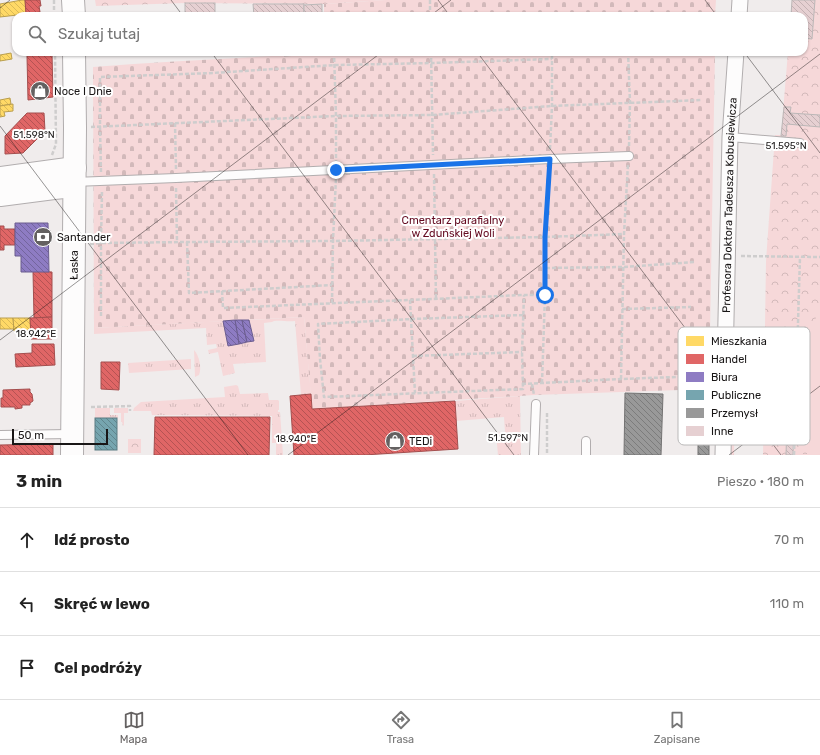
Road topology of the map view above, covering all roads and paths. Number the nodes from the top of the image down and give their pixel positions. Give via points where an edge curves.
1 (54, 0) edge
2 (73, 0) edge
3 (430, 0) edge
4 (740, 0) edge
5 (54, 12) edge
6 (74, 12) edge
7 (430, 12) edge
8 (739, 12) edge
9 (55, 56) edge
10 (74, 56) edge
11 (628, 56) edge
12 (736, 56) edge
13 (552, 59) joint
14 (702, 100) dead end
15 (630, 102) junction
16 (552, 106) junction
17 (100, 127) junction
18 (75, 128) junction
19 (730, 137) junction
20 (800, 143) dead end
21 (629, 156) junction
22 (550, 159) junction
23 (52, 172) junction
24 (0, 178) edge
25 (74, 179) junction
26 (102, 182) junction
27 (0, 195) edge
28 (624, 234) junction
29 (545, 237) junction
30 (187, 242) junction
31 (101, 243) junction
32 (74, 245) junction
33 (741, 256) dead end
34 (800, 257) junction
35 (820, 257) edge
36 (695, 262) dead end
37 (623, 267) junction
38 (545, 268) junction
39 (332, 286) dead end
40 (222, 291) junction
41 (524, 295) junction
42 (545, 295) junction
43 (410, 300) junction
44 (691, 307) dead end
45 (622, 309) junction
46 (524, 315) junction
47 (101, 316) dead end
48 (412, 319) junction
49 (726, 327) edge
50 (798, 327) edge
51 (522, 352) junction
52 (413, 356) junction
53 (678, 377) edge
54 (621, 379) junction
55 (542, 383) junction
56 (522, 384) junction
57 (415, 393) junction
58 (536, 404) dead end
59 (90, 407) dead end
60 (130, 411) dead end
61 (0, 435) edge
62 (586, 441) dead end
63 (72, 444) edge
64 (723, 445) edge
65 (794, 445) edge
66 (534, 455) edge
67 (586, 455) edge
68 (723, 455) edge
69 (794, 455) edge

1 - 5 path
2 - 6 street
3 - 7 path
4 - 8 street
9 - 23 path via 56,144 50,158
10 - 18 street, Łaska
11 - 15 path
12 - 19 street, Profesora Doktora Tadeusza Kobusiewicza
13 - 16 path
13 - 17 path via 335,65 213,73 100,76
14 - 15 path
15 - 16 path
15 - 21 path
16 - 17 path via 432,115 336,116
16 - 22 path
17 - 18 path
17 - 26 path
18 - 25 street, Łaska
19 - 20 lane
19 - 49 street, Profesora Doktora Tadeusza Kobusiewicza
21 - 22 lane
21 - 28 path
22 - 26 lane
22 - 29 path
23 - 24 street
23 - 25 street
25 - 26 lane
25 - 27 street via 54,188
25 - 32 street, Łaska
26 - 31 path
28 - 29 path
28 - 37 path
29 - 30 path via 333,242
29 - 38 path
30 - 31 path
30 - 40 path via 189,293
31 - 32 path
31 - 47 path
32 - 63 street, Łaska
33 - 34 path
34 - 35 path
34 - 50 path
36 - 37 path
37 - 38 path
37 - 45 path
38 - 42 path
39 - 40 path
40 - 43 path via 223,308
41 - 42 path
41 - 43 path
41 - 46 path
42 - 55 path
43 - 48 path
44 - 45 path
45 - 54 path
46 - 48 path
46 - 51 path
48 - 52 path
48 - 57 path via 318,324 324,397
51 - 52 path
51 - 56 path
52 - 57 path
53 - 54 path
54 - 55 path
55 - 56 path
56 - 57 path via 523,389
58 - 66 lane
59 - 60 path via 130,406
61 - 63 lane
62 - 67 lane
64 - 68 street, Profesora Doktora Tadeusza Kobusiewicza
65 - 69 path

